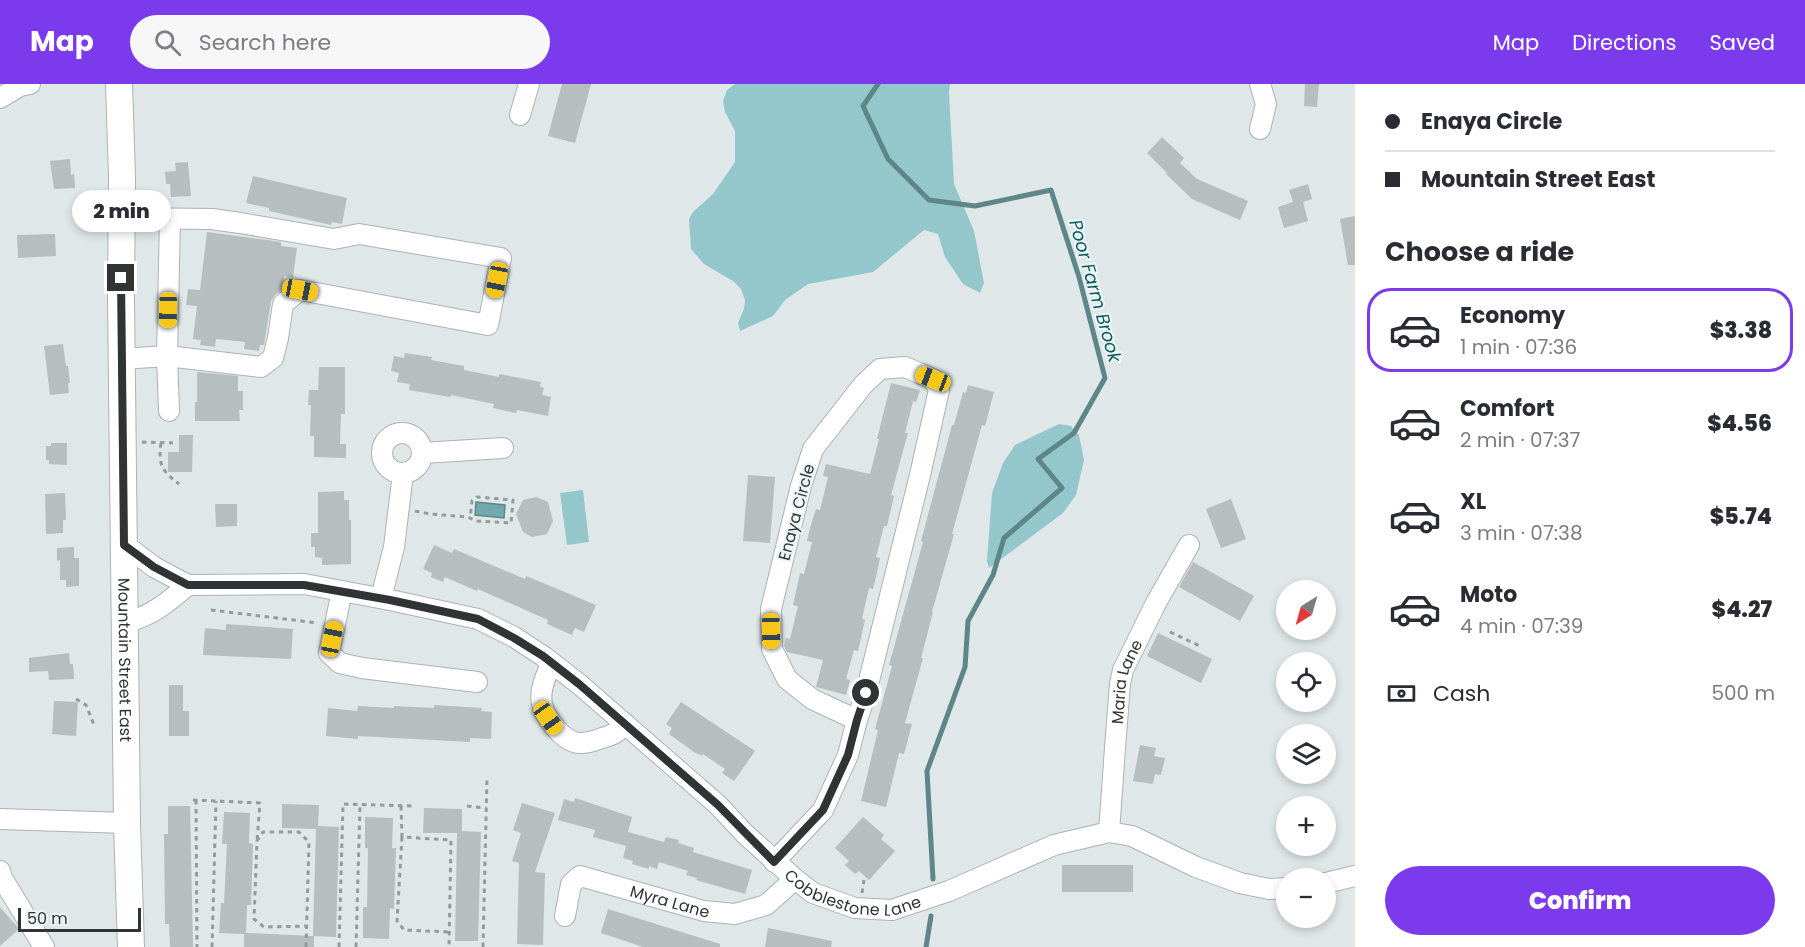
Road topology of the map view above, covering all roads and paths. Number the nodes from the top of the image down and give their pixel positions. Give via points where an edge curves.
1 (119, 84) edge
2 (529, 84) edge
3 (1260, 84) edge
4 (23, 85) edge
5 (0, 98) edge
6 (520, 115) dead end
7 (1260, 129) dead end
8 (122, 218) junction
9 (170, 219) junction
10 (167, 356) junction
11 (122, 359) junction
12 (169, 411) dead end
13 (123, 442) junction
14 (161, 442) junction
15 (173, 443) dead end
16 (503, 448) dead end
17 (422, 453) junction
18 (403, 473) junction
19 (179, 484) dead end
20 (398, 508) junction
21 (470, 518) junction
22 (124, 545) junction
23 (1189, 545) dead end
24 (188, 585) junction
25 (342, 591) junction
26 (381, 598) junction
27 (211, 610) dead end
28 (126, 621) junction
29 (335, 625) junction
30 (1170, 632) dead end
31 (1202, 647) dead end
32 (552, 663) junction
33 (477, 682) dead end
34 (76, 699) dead end
35 (857, 720) junction
36 (624, 723) junction
37 (94, 725) dead end
38 (487, 777) dead end
39 (216, 801) junction
40 (360, 804) junction
41 (402, 806) junction
42 (415, 806) dead end
43 (467, 806) dead end
44 (487, 808) junction
45 (0, 819) edge
46 (127, 823) junction
47 (1109, 832) junction
48 (402, 837) junction
49 (257, 841) junction
50 (774, 862) junction
51 (0, 871) edge
52 (1355, 876) edge
53 (795, 879) junction
54 (1336, 881) edge
55 (1276, 889) edge
56 (565, 916) dead end
57 (307, 926) junction
58 (449, 932) junction
59 (44, 947) edge
60 (131, 947) edge
61 (197, 947) edge
62 (212, 947) edge
63 (306, 947) edge
64 (339, 947) edge
65 (356, 947) edge
66 (449, 947) edge
67 (483, 947) edge

1 - 8 main road, Mountain Street East
2 - 6 street
3 - 7 street via 1266,104
4 - 5 street
8 - 9 street
8 - 11 main road, Mountain Street East
9 - 10 street
9 - 10 street via 212,219 334,239 359,234 501,258 488,325 300,290 283,304 273,358 261,367
10 - 11 street
10 - 12 street
11 - 13 main road, Mountain Street East
13 - 14 path
13 - 22 main road, Mountain Street East
14 - 15 path
14 - 19 path via 160,462 166,474
16 - 17 street
17 - 18 street via 417,467
17 - 18 street via 412,435 398,433 389,437 382,448 383,459 391,470
18 - 20 street
20 - 21 path
20 - 26 street via 394,548
21 - 21 path via 511,523 513,500 477,497 471,501
22 - 24 street, Cobblestone Lane
22 - 28 main road, Mountain Street East
23 - 47 street, Maria Lane via 1123,670
24 - 25 street, Cobblestone Lane via 304,585
24 - 28 street via 159,608
25 - 26 street, Cobblestone Lane
25 - 29 street
26 - 32 street, Cobblestone Lane via 478,619
27 - 29 path
28 - 46 main road, Mountain Street East
29 - 33 street via 329,653 340,663
30 - 31 path
32 - 36 street, Cobblestone Lane
32 - 36 street via 544,680 542,702 556,729 574,742 590,742 617,733
34 - 37 path via 86,705
35 - 35 street, Enaya Circle via 921,475 939,390 933,379 905,368 880,369 813,449 771,609 772,649 787,679 812,699
35 - 50 street, Enaya Circle via 848,755 823,810
36 - 50 street, Cobblestone Lane via 718,805
38 - 44 path
39 - 49 path via 260,803
39 - 61 path via 194,800
39 - 62 path
40 - 41 path
40 - 64 path via 343,804
40 - 65 path
41 - 42 path
41 - 48 path
43 - 44 path
44 - 67 path
45 - 46 street
46 - 60 main road, Mountain Street East
47 - 53 street, Cobblestone Lane via 1054,845 949,891 892,910 855,908 813,893
47 - 55 street, Cobblestone Lane via 1132,836 1240,884
48 - 58 path via 397,921 404,930
48 - 58 path via 451,840
49 - 57 path via 254,919 264,927
49 - 57 path via 263,832 299,832 309,842
50 - 53 street, Cobblestone Lane
51 - 59 street
52 - 54 street
53 - 56 street, Myra Lane via 766,905 735,914 704,911 580,876 571,884
57 - 63 path
58 - 66 path

